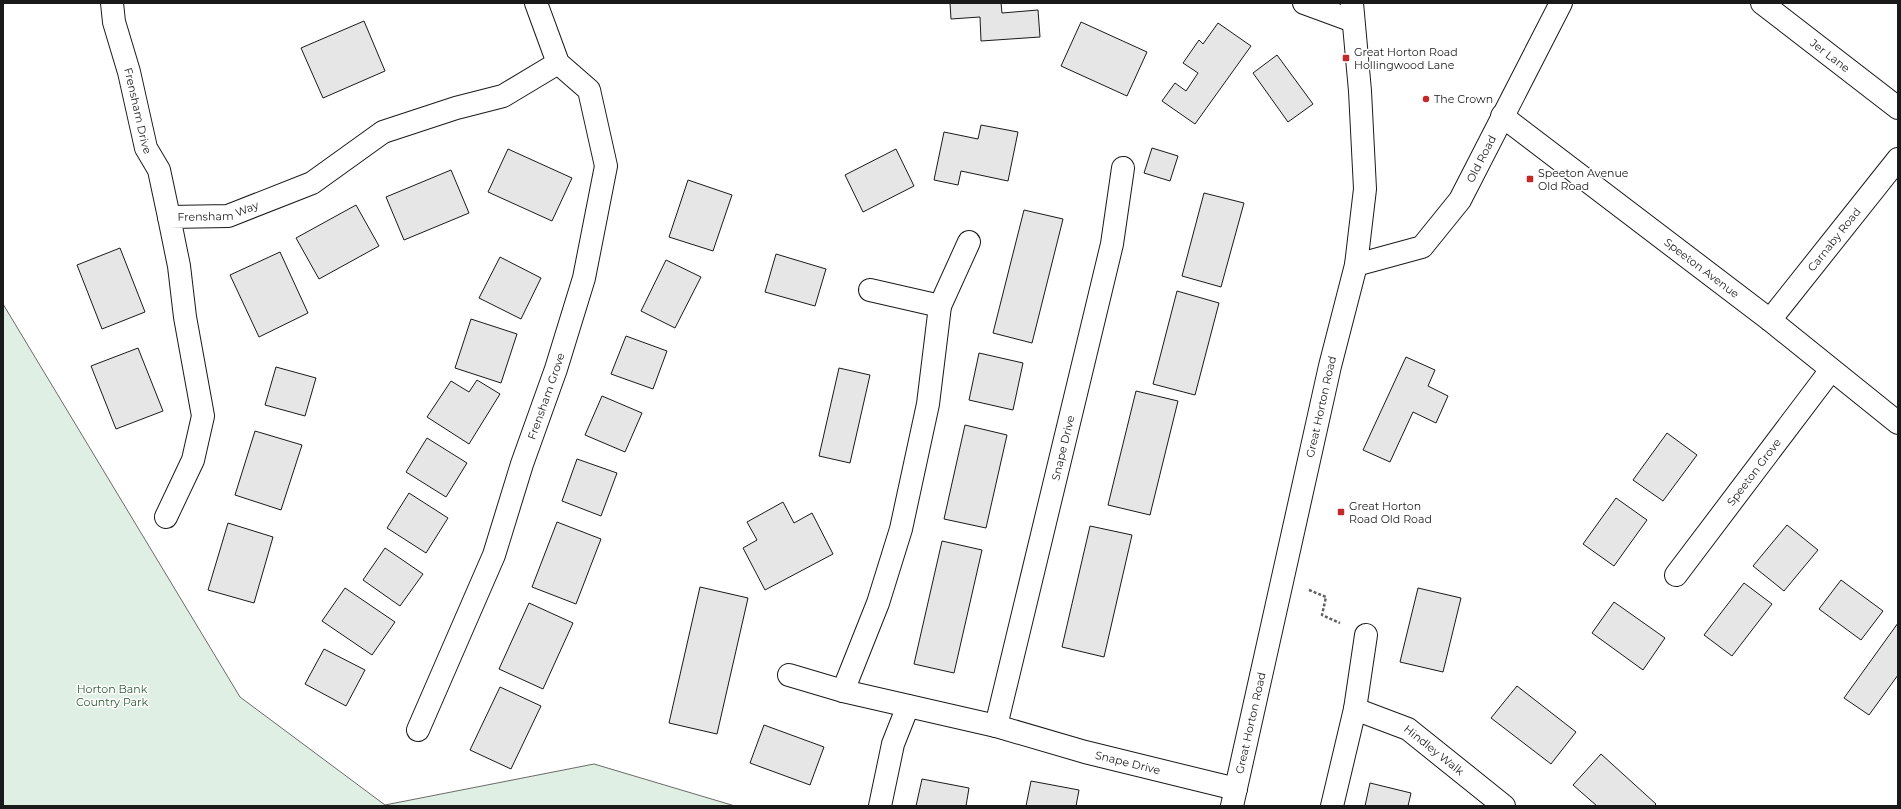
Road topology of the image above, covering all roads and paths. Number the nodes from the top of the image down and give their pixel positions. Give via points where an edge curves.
1 (112, 3) edge
2 (1304, 3) edge
3 (1561, 3) edge
4 (1762, 3) edge
5 (537, 7) edge
6 (1353, 12) edge
7 (558, 62) junction
8 (1898, 108) edge
9 (1502, 116) junction
10 (1898, 159) edge
11 (1123, 168) dead end
12 (169, 217) junction
13 (969, 242) dead end
14 (1356, 265) junction
15 (870, 290) dead end
16 (940, 306) junction
17 (1770, 320) junction
18 (1831, 370) junction
19 (1898, 422) edge
20 (166, 517) dead end
21 (1676, 575) dead end
22 (1283, 580) junction
23 (1366, 635) joint
24 (789, 675) dead end
25 (843, 691) junction
26 (908, 706) junction
27 (1354, 709) junction
28 (996, 726) junction
29 (418, 730) dead end
30 (1234, 798) edge
31 (880, 806) edge
32 (1332, 806) edge
33 (1504, 806) edge

1 - 12 street, Frensham Drive via 114,22 129,72 146,148 159,170
2 - 6 street
3 - 9 street, Old Road
4 - 8 street, Jer Lane
5 - 7 street, Frensham Grove
6 - 14 street, Great Horton Road via 1365,190
7 - 12 street, Frensham Way via 504,96 456,108 383,132 312,183 228,216
7 - 29 street, Frensham Grove via 589,90 606,166 584,278 494,555
9 - 14 street, Old Road via 1460,200 1422,247
9 - 17 street, Speeton Avenue
10 - 17 street, Carnaby Road
11 - 28 street, Snape Drive via 1112,244
12 - 20 street, Frensham Way via 203,416 193,460
13 - 16 street
14 - 22 street, Great Horton Road via 1330,366
15 - 16 street
16 - 25 street via 928,404 901,529 878,603
17 - 18 street, Speeton Avenue
18 - 19 street, Speeton Avenue
18 - 21 street, Speeton Grove
22 - 23 path via 1326,597 1322,615
22 - 30 street, Great Horton Road
23 - 27 street
24 - 25 street, Snape Drive
25 - 26 street, Snape Drive
26 - 28 street, Snape Drive
26 - 31 street via 893,744
27 - 32 street
27 - 33 street, Hindley Walk via 1408,729
28 - 30 street, Snape Drive

